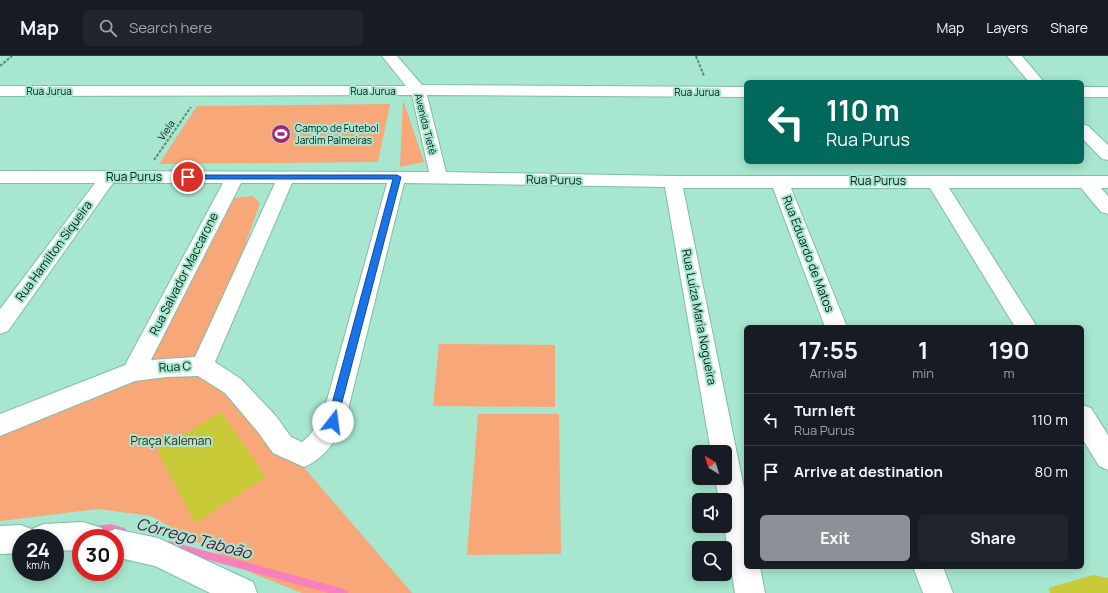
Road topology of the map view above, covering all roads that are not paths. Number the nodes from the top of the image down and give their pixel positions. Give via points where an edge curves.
1 (389, 56) edge
2 (1014, 56) edge
3 (1035, 80) edge
4 (418, 90) junction
5 (0, 91) edge
6 (744, 92) edge
7 (1084, 92) edge
8 (1108, 92) edge
9 (1084, 131) edge
10 (1108, 155) edge
11 (0, 177) edge
12 (108, 177) junction
13 (235, 177) junction
14 (286, 177) junction
15 (397, 177) junction
16 (439, 178) junction
17 (1085, 181) junction
18 (673, 182) junction
19 (780, 182) junction
20 (936, 182) junction
21 (1108, 182) edge
22 (1108, 208) edge
23 (0, 325) edge
24 (835, 325) edge
25 (1025, 325) edge
26 (202, 366) junction
27 (133, 372) junction
28 (1084, 419) edge
29 (0, 425) edge
30 (723, 445) edge
31 (1108, 458) edge
32 (730, 485) edge
33 (12, 539) edge
34 (0, 540) edge
35 (124, 545) edge
36 (744, 561) edge
37 (746, 569) edge
38 (929, 569) edge
39 (242, 593) edge
40 (750, 593) edge
41 (938, 593) edge

1 - 4 street, Avenida Tietê
2 - 3 street
4 - 5 street, Rua Jurua
4 - 6 street, Rua Jurua
4 - 16 street, Avenida Tietê
7 - 8 street
9 - 10 street
11 - 12 street, Rua Purus
12 - 13 street, Rua Purus
12 - 23 street, Rua Hamilton Siqueira
13 - 14 street, Rua Purus
13 - 27 street, Rua Salvador Maccarone
14 - 15 street, Rua Purus
14 - 26 street
15 - 16 street, Rua Purus
15 - 26 street, Rua C via 333,422 318,444 304,455 282,444 233,386
16 - 18 street, Rua Purus
17 - 20 street, Rua Purus
17 - 21 street, Rua Purus
17 - 22 street
18 - 19 street, Rua Purus
18 - 30 street, Rua Luíza Maria Nogueira
19 - 20 street, Rua Purus
19 - 24 street, Rua Eduardo de Matos
20 - 25 street
26 - 27 street, Rua C via 166,366
27 - 29 street, Rua C
28 - 31 street
32 - 36 street
33 - 34 street
35 - 39 street via 158,552
37 - 40 street
38 - 41 street

